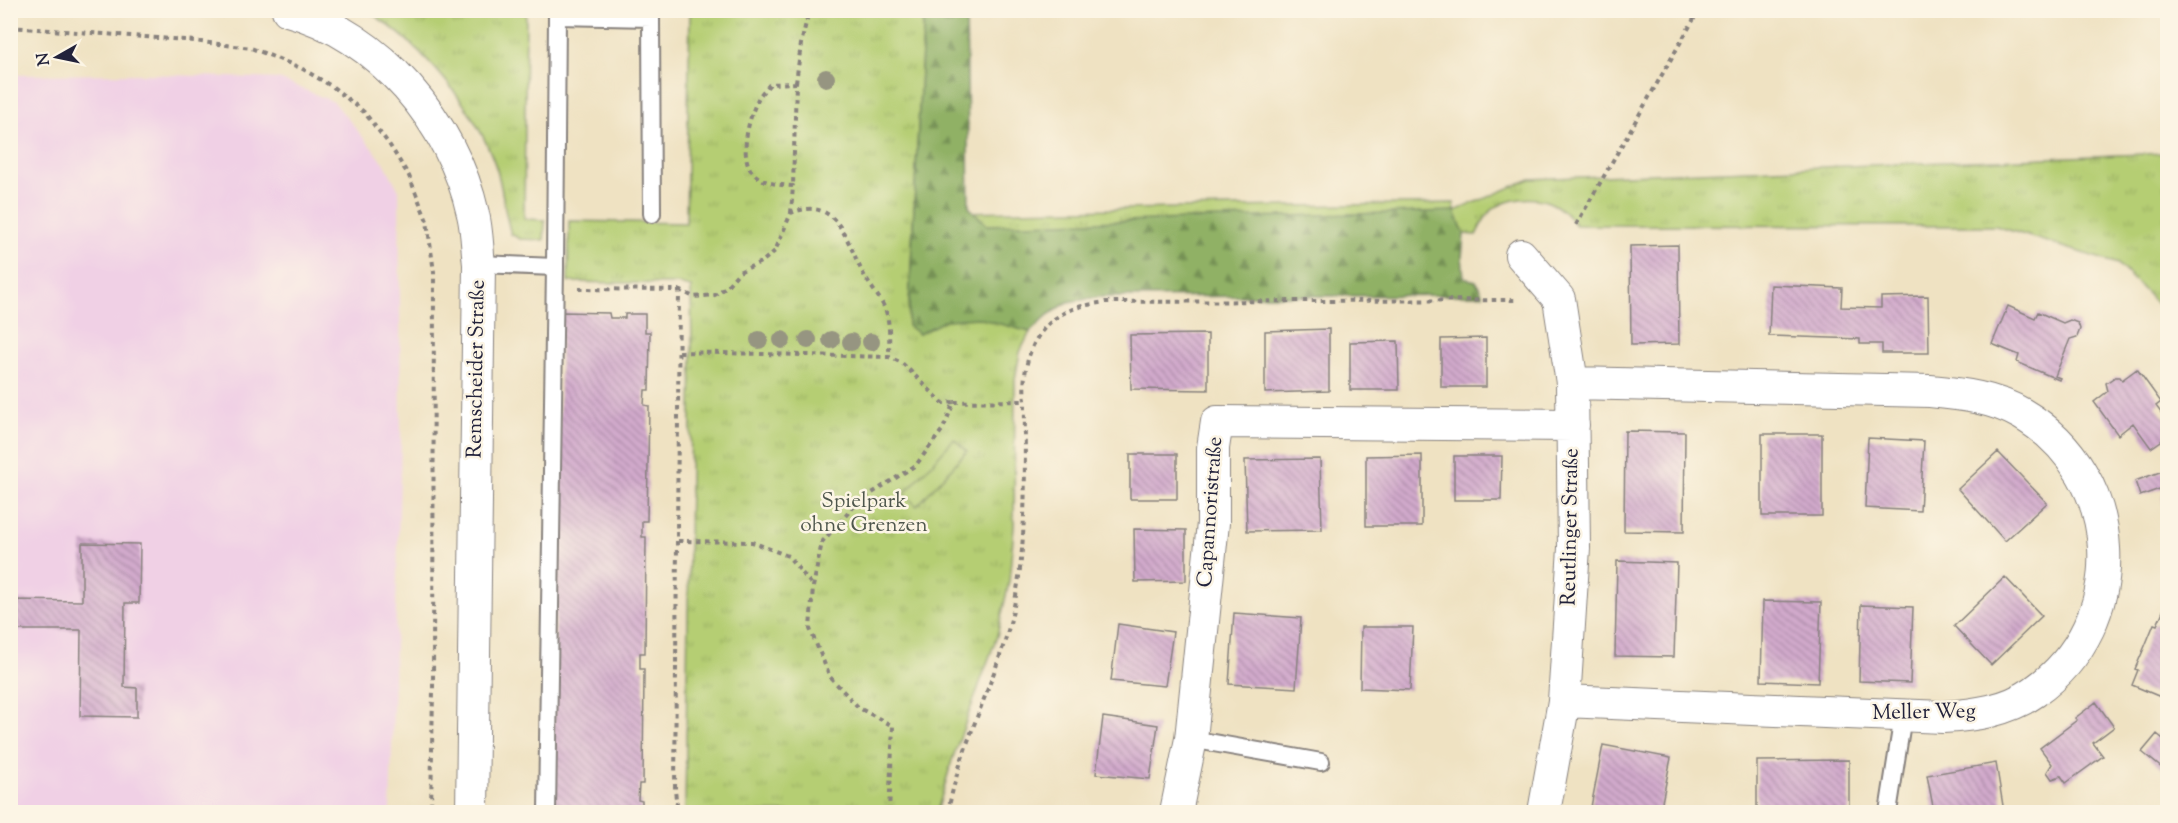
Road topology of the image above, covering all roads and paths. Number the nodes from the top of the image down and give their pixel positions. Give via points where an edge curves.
1 (288, 10) edge
2 (809, 10) edge
3 (1699, 10) edge
4 (10, 27) edge
5 (796, 83) junction
6 (793, 186) junction
7 (791, 213) junction
8 (652, 214) dead end
9 (1576, 225) dead end
10 (1521, 255) dead end
11 (479, 264) junction
12 (555, 267) junction
13 (554, 289) junction
14 (679, 290) junction
15 (1559, 299) junction
16 (679, 352) junction
17 (889, 357) junction
18 (1572, 383) junction
19 (1025, 401) junction
20 (954, 402) junction
21 (1573, 425) junction
22 (678, 541) junction
23 (813, 586) junction
24 (1564, 701) junction
25 (1903, 716) junction
26 (1191, 739) junction
27 (1321, 762) dead end
28 (431, 813) edge
29 (472, 813) edge
30 (547, 813) edge
31 (678, 813) edge
32 (889, 813) edge
33 (948, 813) edge
34 (1176, 813) edge
35 (1544, 813) edge
36 (1888, 813) edge

1 - 11 street, Remscheider Straße via 360,45 420,101 460,172 474,215
2 - 5 path
3 - 9 path
4 - 28 path via 251,48 301,68 333,87 364,112 410,176 427,221 434,272
5 - 6 path
5 - 6 path via 770,84 758,97 745,143 750,168 760,178 776,185
6 - 7 path
7 - 14 path via 775,251 739,272 715,295 694,297
7 - 17 path via 806,207 825,212 841,226 857,264 888,318
8 - 12 lane via 651,18 556,16
10 - 15 street
11 - 12 lane
11 - 29 street, Remscheider Straße
12 - 13 lane
13 - 14 path
13 - 30 lane
14 - 16 path
15 - 18 street, Reutlinger Straße
15 - 19 path via 1105,302 1073,309 1051,321 1037,338 1023,381
16 - 17 path
16 - 22 path
17 - 20 path via 902,363 943,403
18 - 21 street, Reutlinger Straße
18 - 25 street, Meller Weg via 1963,394 2021,413 2049,432 2089,484 2100,514 2105,546 2104,579 2093,617 2076,650 2033,693 2004,708 1977,715
19 - 20 path
19 - 33 path via 1024,527 1018,588 1007,634 964,754
20 - 23 path via 943,429 916,465 858,502 822,542
21 - 24 street, Reutlinger Straße via 1574,549
21 - 26 street, Capannoristraße via 1217,422 1213,524
22 - 23 path via 752,542 788,556
22 - 31 path
23 - 32 path via 810,628 830,677 859,708 893,726
24 - 25 street, Meller Weg
24 - 35 street, Reutlinger Straße
25 - 36 lane
26 - 27 lane
26 - 34 street, Capannoristraße

